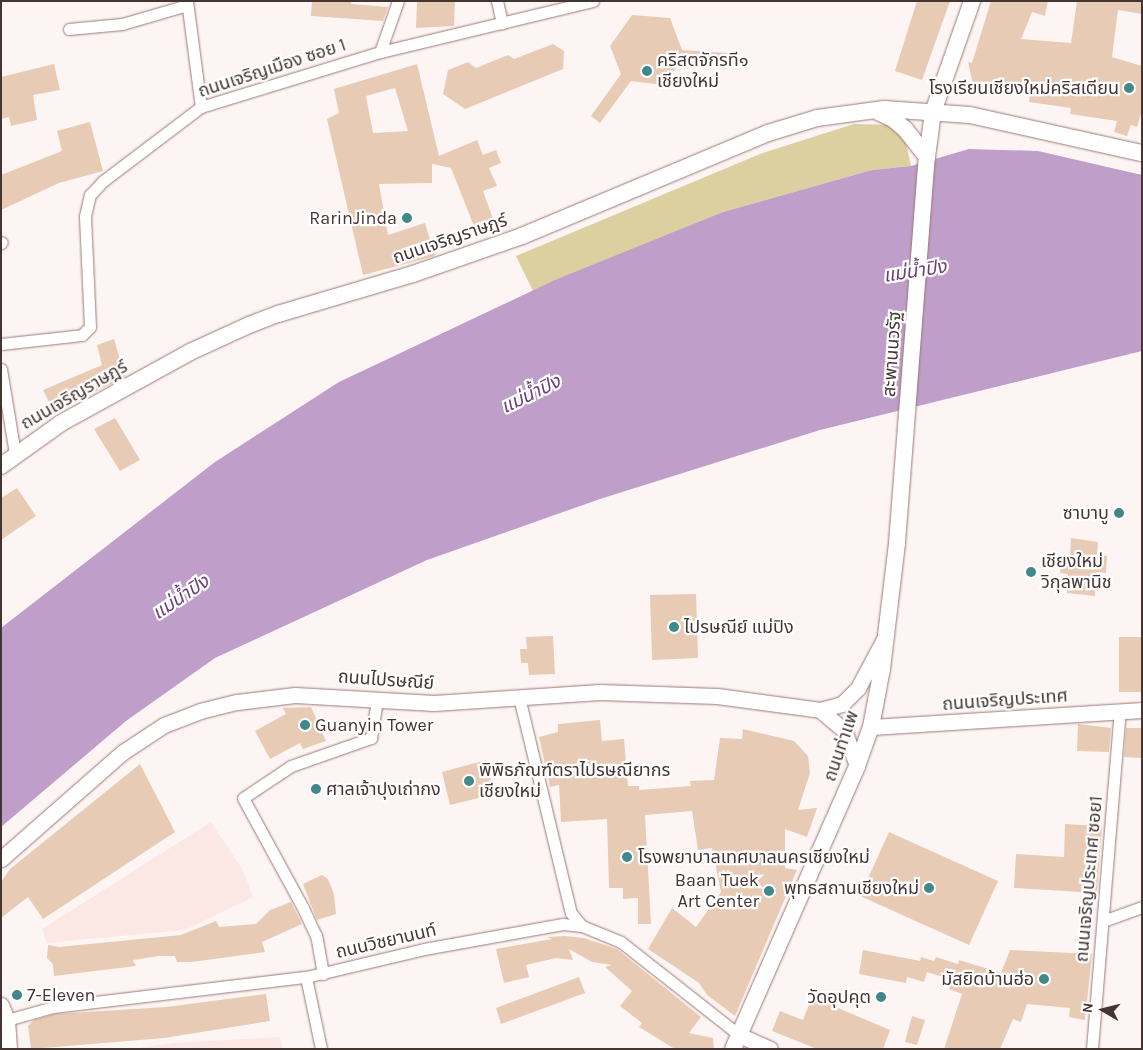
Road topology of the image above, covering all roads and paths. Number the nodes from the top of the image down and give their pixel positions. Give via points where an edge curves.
1 (398, 1) edge
2 (497, 1) edge
3 (593, 1) edge
4 (972, 1) edge
5 (187, 3) edge
6 (502, 23) junction
7 (69, 29) dead end
8 (380, 52) junction
9 (201, 107) junction
10 (861, 110) junction
11 (933, 112) junction
12 (1142, 153) edge
13 (926, 157) junction
14 (1, 344) edge
15 (1, 369) edge
16 (905, 436) joint
17 (15, 454) junction
18 (1, 466) edge
19 (884, 639) junction
20 (519, 697) junction
21 (377, 700) junction
22 (820, 710) junction
23 (1142, 710) edge
24 (1120, 712) junction
25 (870, 727) junction
26 (857, 766) junction
27 (1, 859) edge
28 (1142, 907) edge
29 (571, 913) junction
30 (1103, 920) junction
31 (563, 924) junction
32 (582, 926) junction
33 (323, 974) junction
34 (306, 976) junction
35 (1, 1005) edge
36 (7, 1020) junction
37 (736, 1042) edge
38 (9, 1049) edge
39 (321, 1049) edge
40 (770, 1049) edge
41 (1092, 1049) edge

1 - 8 street
2 - 6 street
3 - 6 street, ถนนเจริญเมือง ซอย 1
4 - 11 main road, สะพานนวรัฐ
5 - 7 street via 122,24
5 - 9 street
6 - 8 street, ถนนเจริญเมือง ซอย 1
8 - 9 street, ถนนเจริญเมือง ซอย 1
9 - 14 street, ถนนเจริญเมือง ซอย 1 via 103,181 90,195 85,216 90,327 82,334
10 - 11 main road, ถนนเจริญราษฎร์
10 - 13 main road via 893,118
10 - 17 main road, ถนนเจริญราษฎร์ via 817,118 768,133 522,236 249,325 190,352 69,418
11 - 12 main road, ถนนเจริญราษฎร์ via 1015,123
11 - 13 main road, สะพานนวรัฐ
13 - 16 main road, สะพานนวรัฐ
15 - 17 street
16 - 19 main road, ถนนท่าแพ via 897,543
17 - 18 main road, ถนนเจริญราษฎร์
19 - 22 street, ถนนไปรษณีย์ via 851,697
19 - 25 main road, ถนนท่าแพ via 879,688
20 - 21 street, ถนนไปรษณีย์ via 434,703
20 - 22 street, ถนนไปรษณีย์ via 600,692 674,693
20 - 29 street
21 - 27 street, ถนนไปรษณีย์ via 323,695 270,697 200,711 164,725 123,752
21 - 33 street via 371,738 291,766 243,798 316,936
22 - 26 street via 844,730
23 - 24 street, ถนนเจริญประเทศ
24 - 25 street, ถนนเจริญประเทศ
24 - 30 street, ถนนเจริญประเทศ ซอย1
25 - 26 main road, ถนนท่าแพ
26 - 37 main road, ถนนท่าแพ
28 - 30 street
29 - 31 street
29 - 32 street
30 - 41 street, ถนนเจริญประเทศ ซอย1
31 - 32 street, ถนนวิชยานนท์
31 - 33 street, ถนนวิชยานนท์ via 424,949
32 - 37 street, ถนนวิชยานนท์ via 621,942
33 - 34 street, ถนนวิชยานนท์
34 - 36 street, ถนนวิชยานนท์ via 53,1007
34 - 39 street
35 - 36 street
36 - 38 street
37 - 40 street

